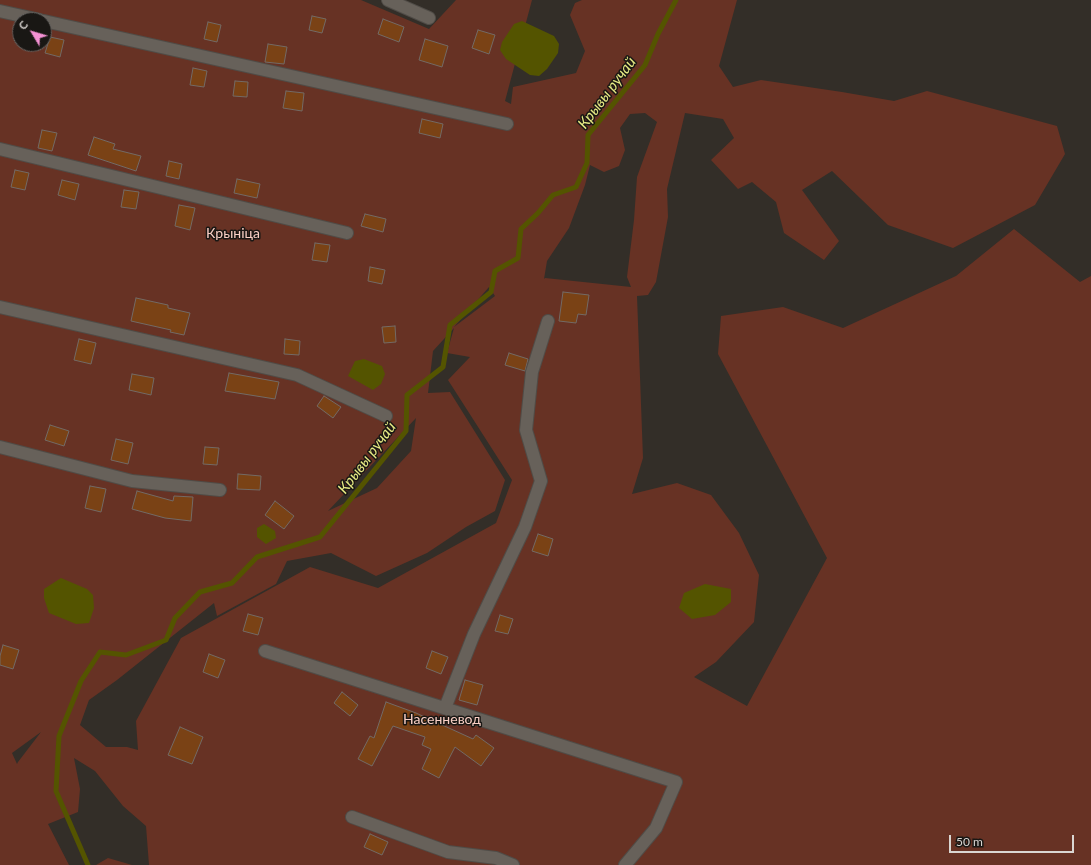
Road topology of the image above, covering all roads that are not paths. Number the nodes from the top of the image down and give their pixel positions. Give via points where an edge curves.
1 (388, 0) edge
2 (0, 11) edge
3 (12, 14) edge
4 (429, 18) dead end
5 (52, 23) edge
6 (506, 124) dead end
7 (0, 149) edge
8 (347, 233) dead end
9 (0, 307) edge
10 (548, 321) dead end
11 (386, 416) dead end
12 (0, 447) edge
13 (220, 490) dead end
14 (265, 651) dead end
15 (445, 708) junction
16 (352, 817) dead end
17 (513, 865) edge
18 (625, 865) edge

1 - 4 street
2 - 3 street
5 - 6 street
7 - 8 street
9 - 11 street via 297,375
10 - 15 street via 532,372 526,430 541,480 524,527 474,634
12 - 13 street via 132,481
14 - 15 street
15 - 18 street via 676,782 656,828
16 - 17 street via 448,852 496,858

